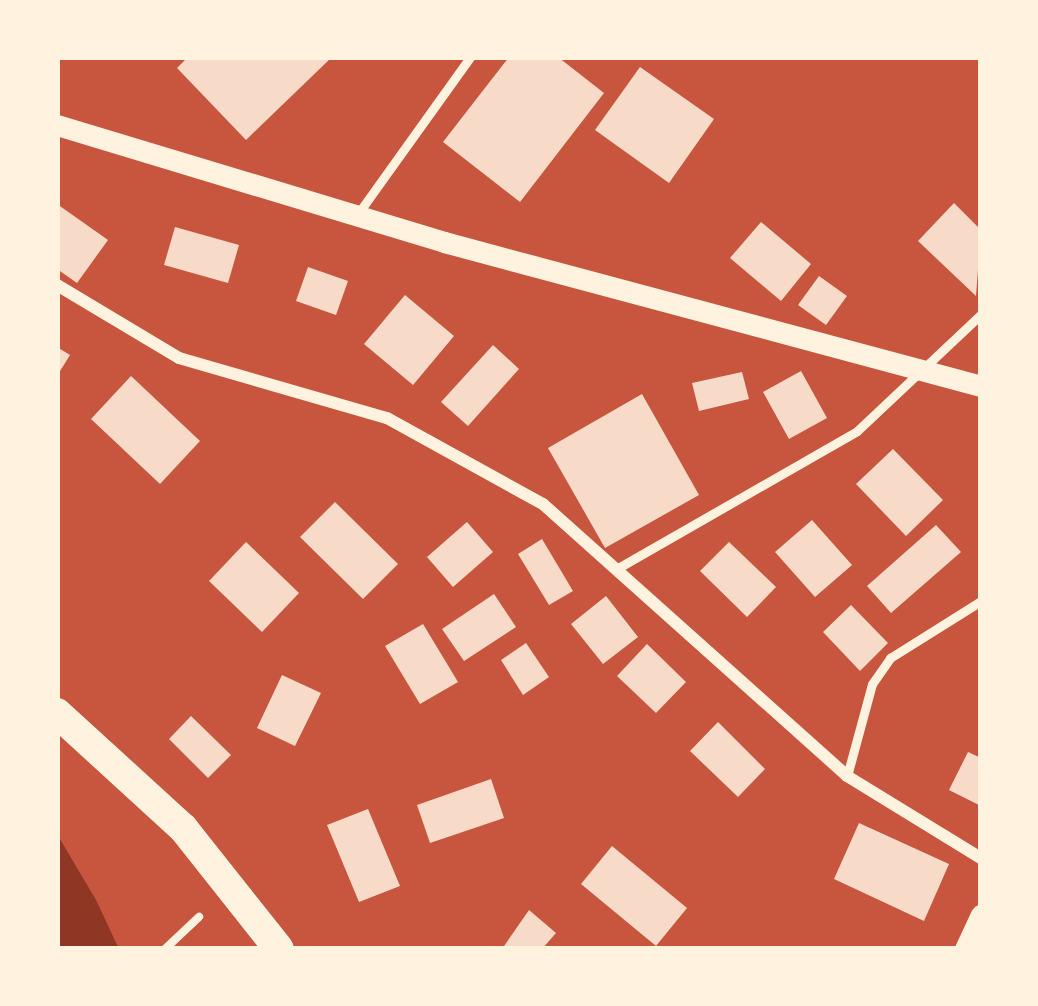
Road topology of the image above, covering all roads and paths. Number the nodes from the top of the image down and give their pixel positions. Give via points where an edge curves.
1 (470, 57) edge
2 (57, 125) edge
3 (357, 215) junction
4 (57, 285) edge
5 (981, 314) edge
6 (925, 372) junction
7 (981, 386) edge
8 (617, 568) junction
9 (981, 601) edge
10 (57, 712) edge
11 (847, 776) junction
12 (981, 858) edge
13 (981, 915) edge
14 (199, 917) dead end
15 (165, 949) edge
16 (279, 949) edge
17 (965, 949) edge

1 - 3 lane
2 - 3 street
3 - 6 street
4 - 8 street via 179,358 387,418 543,504
5 - 6 lane
6 - 7 street
6 - 8 lane via 857,431
8 - 11 street
9 - 11 lane via 890,658 872,684
10 - 16 main road via 182,829
11 - 12 street
13 - 17 street
14 - 15 path

